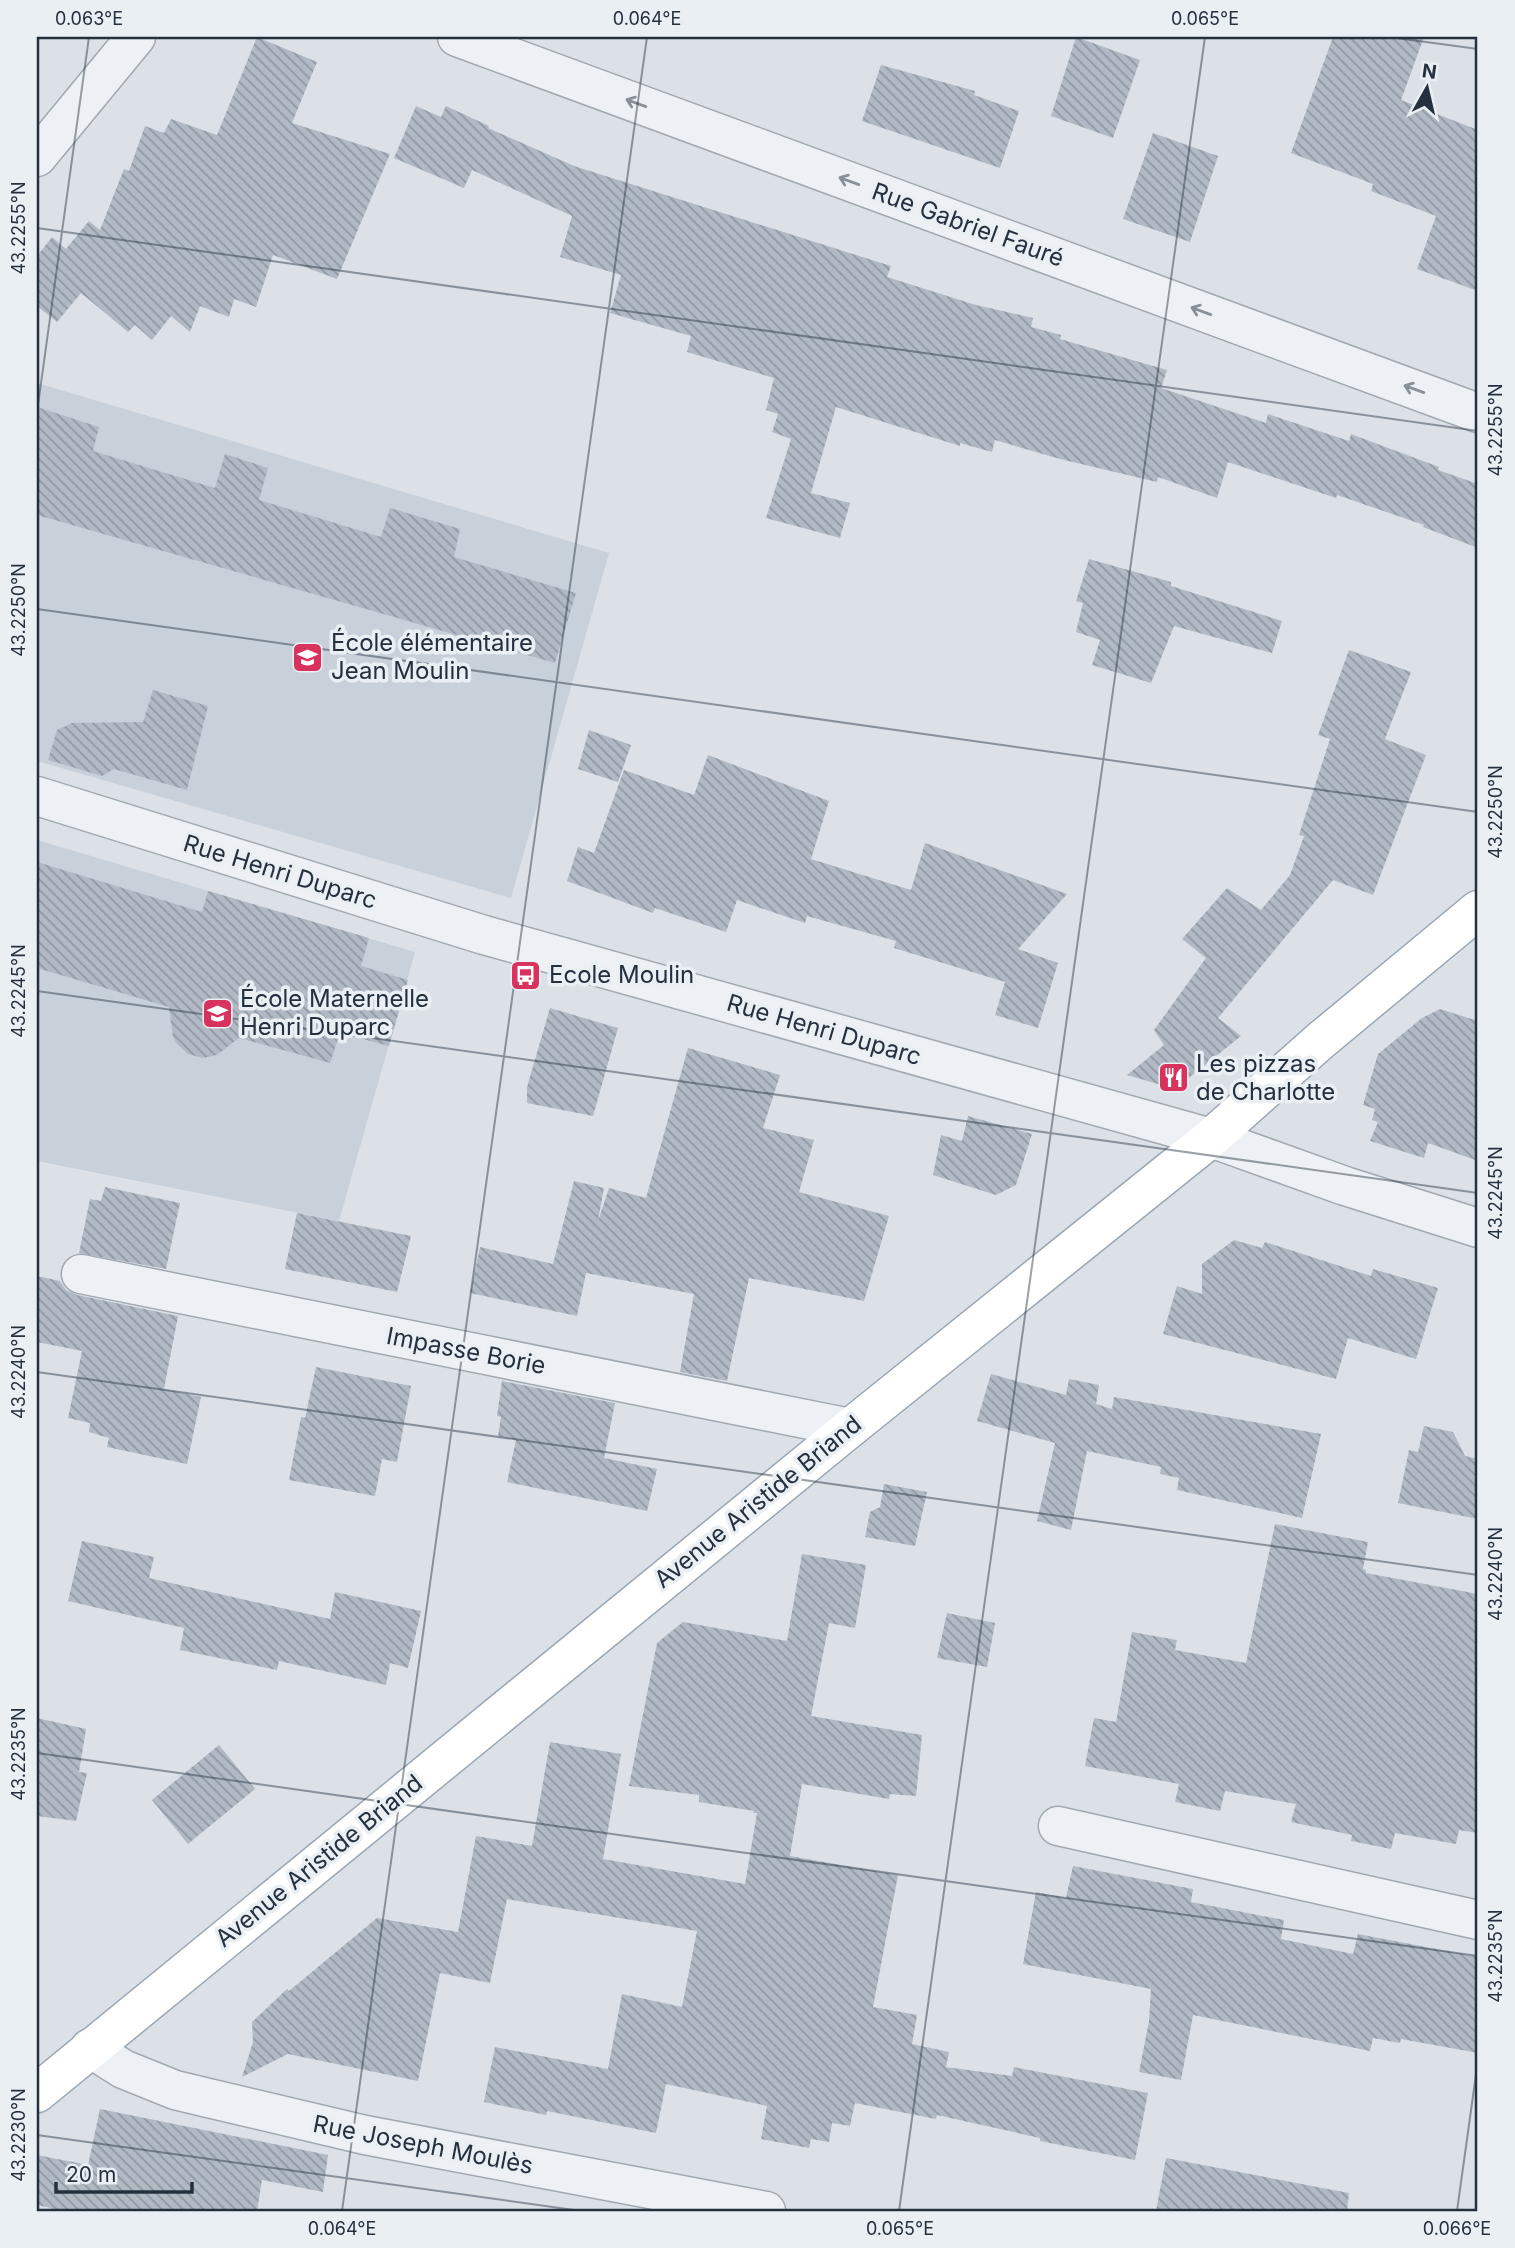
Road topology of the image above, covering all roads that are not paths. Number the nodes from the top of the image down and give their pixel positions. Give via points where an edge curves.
1 (136, 37) edge
2 (457, 37) edge
3 (37, 157) edge
4 (1478, 413) edge
5 (37, 796) edge
6 (1478, 910) edge
7 (1211, 1138) junction
8 (1478, 1228) edge
9 (81, 1274) dead end
10 (850, 1428) junction
11 (1058, 1826) dead end
12 (1478, 1920) edge
13 (90, 2048) junction
14 (37, 2093) edge
15 (766, 2211) edge

1 - 3 street
4 -> 2 street, Rue Gabriel Fauré
5 - 7 street, Rue Henri Duparc via 484,935
6 - 7 main road, Avenue Aristide Briand
7 - 8 street, Rue Henri Duparc
7 - 10 main road, Avenue Aristide Briand
9 - 10 street, Impasse Borie
10 - 13 main road, Avenue Aristide Briand
11 - 12 street
13 - 14 main road, Avenue Aristide Briand
13 - 15 street, Rue Joseph Moulès via 123,2069 174,2090 365,2135

